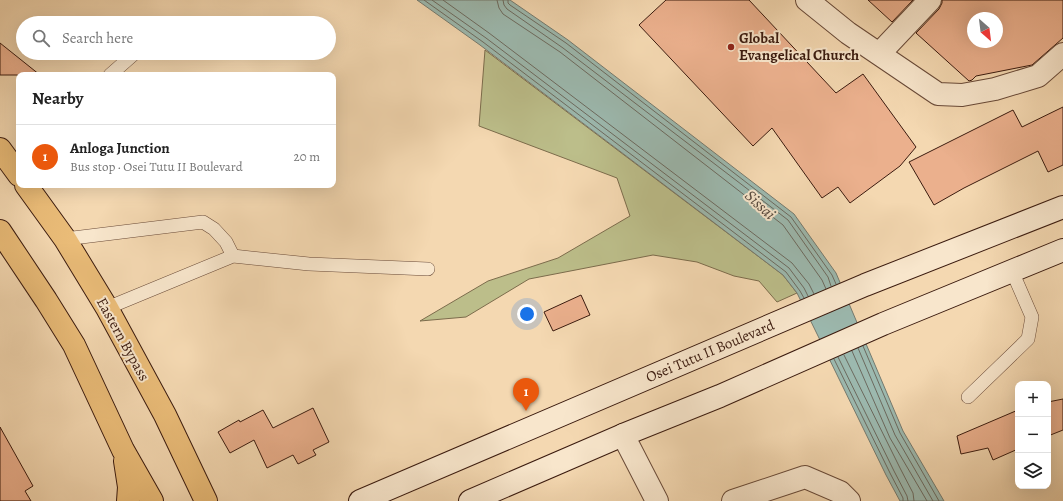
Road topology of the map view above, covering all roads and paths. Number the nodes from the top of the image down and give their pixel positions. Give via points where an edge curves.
1 (807, 0) edge
2 (930, 0) edge
3 (879, 54) junction
4 (1063, 54) edge
5 (127, 60) edge
6 (113, 72) edge
7 (0, 149) edge
8 (16, 170) edge
9 (29, 188) edge
10 (1063, 207) edge
11 (0, 231) edge
12 (65, 239) junction
13 (1063, 250) edge
14 (233, 256) junction
15 (428, 269) dead end
16 (1012, 271) junction
17 (108, 308) junction
18 (968, 397) dead end
19 (623, 435) junction
20 (123, 450) junction
21 (768, 496) edge
22 (208, 498) edge
23 (128, 501) edge
24 (152, 501) edge
25 (360, 501) edge
26 (470, 501) edge
27 (657, 501) edge
28 (733, 501) edge
29 (849, 501) edge

1 - 3 main road
2 - 3 main road
3 - 4 main road via 938,94 962,95 995,89 1038,76
5 - 6 lane
7 - 8 highway, Eastern Bypass
9 - 12 highway, Eastern Bypass
10 - 25 main road, Osei Tutu II Boulevard via 865,285
11 - 20 highway via 74,345
12 - 14 lane via 203,222 226,242
12 - 17 highway, Eastern Bypass
13 - 16 main road
14 - 15 lane via 309,264
14 - 17 lane
16 - 18 lane via 1032,317 1028,339
16 - 19 main road
17 - 22 highway, Eastern Bypass
19 - 26 main road
19 - 27 main road
20 - 23 highway via 129,487
20 - 24 highway
21 - 28 main road
21 - 29 main road via 805,477 840,492

